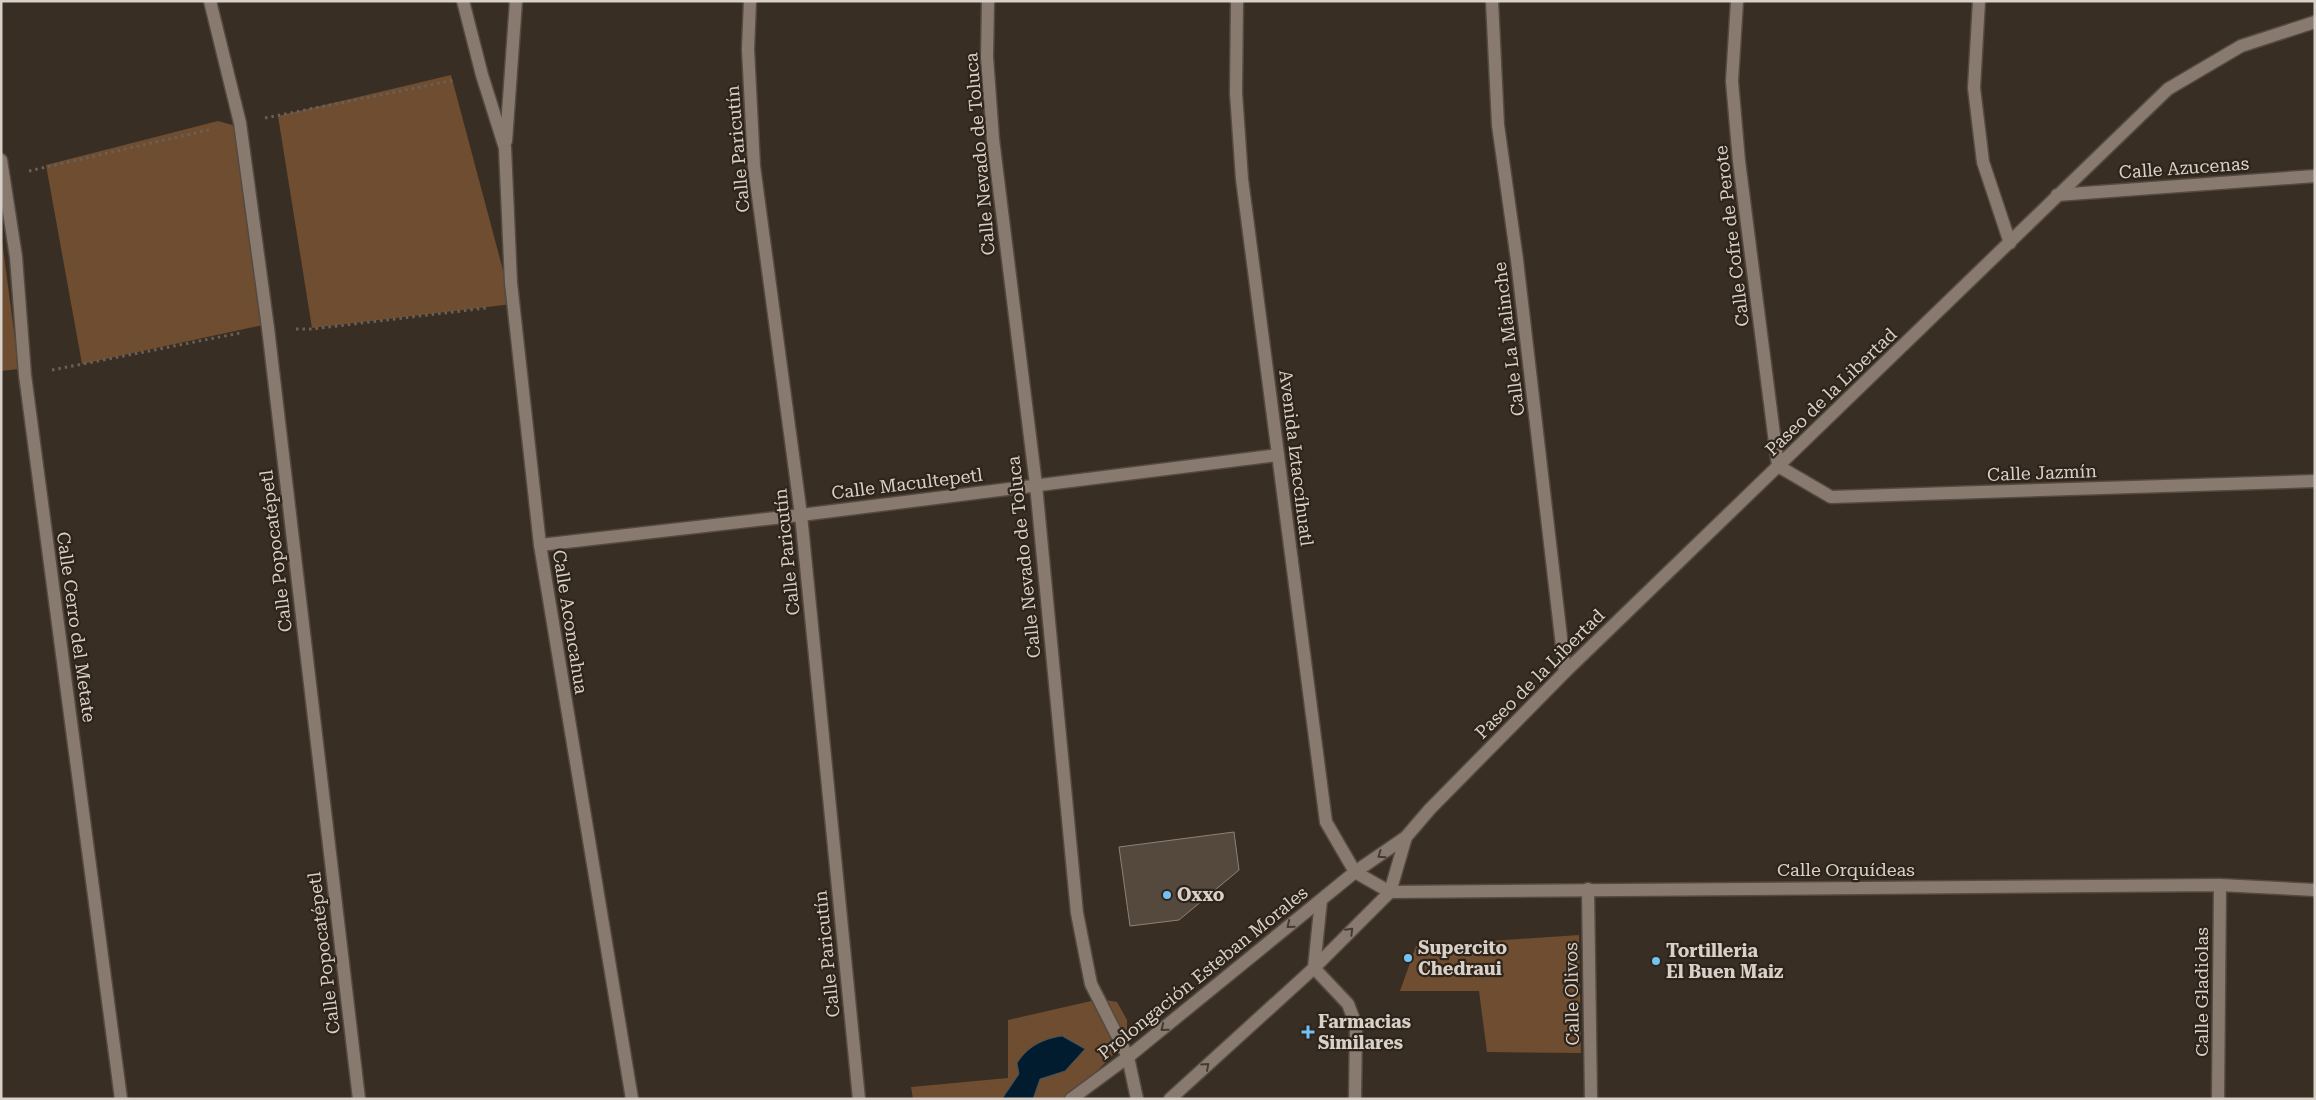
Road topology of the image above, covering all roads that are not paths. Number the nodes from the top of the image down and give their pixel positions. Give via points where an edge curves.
1 (210, 1) edge
2 (462, 1) edge
3 (516, 1) edge
4 (750, 1) edge
5 (988, 1) edge
6 (1237, 1) edge
7 (1492, 1) edge
8 (1737, 1) edge
9 (1980, 1) edge
10 (2315, 22) edge
11 (505, 148) junction
12 (1, 160) edge
13 (2315, 176) edge
14 (2057, 195) junction
15 (2010, 243) junction
16 (1278, 455) junction
17 (1778, 466) junction
18 (2315, 481) edge
19 (1036, 485) junction
20 (801, 515) junction
21 (540, 545) junction
22 (1565, 672) junction
23 (1406, 837) junction
24 (1355, 872) junction
25 (2220, 885) junction
26 (2311, 888) edge
27 (1588, 890) junction
28 (1390, 892) junction
29 (1321, 900) junction
30 (1314, 968) junction
31 (1128, 1057) junction
32 (121, 1099) edge
33 (359, 1099) edge
34 (632, 1099) edge
35 (859, 1099) edge
36 (1071, 1099) edge
37 (1137, 1099) edge
38 (1170, 1099) edge
39 (1355, 1099) edge
40 (1591, 1099) edge
41 (2218, 1099) edge

1 - 33 street, Calle Popocatépetl via 240,123 268,328
2 - 11 street, Calle Aconcahua
3 - 11 street, Calle Aconcahua
4 - 20 street, Calle Paricutín via 748,49 754,166
5 - 19 street, Calle Nevado de Toluca via 987,57 993,139
6 - 16 street, Avenida Iztaccíhuatl via 1236,93 1242,179
7 - 22 street, Calle La Malinche via 1498,125
8 - 17 street, Calle Cofre de Perote via 1732,81 1739,161
9 - 15 street via 1974,88 1984,162
10 - 14 street, Paseo de la Libertad via 2241,46 2168,89
11 - 21 street, Calle Aconcahua via 511,283
12 - 32 street, Calle Cerro del Metate via 16,257 25,375
13 - 14 street, Calle Azucenas
14 - 15 street, Paseo de la Libertad
15 - 17 street, Paseo de la Libertad
16 - 19 street, Calle Macultepetl
16 - 24 street, Avenida Iztaccíhuatl via 1326,822
17 - 18 street, Calle Jazmín via 1831,497
17 - 22 street, Paseo de la Libertad
19 - 20 street, Calle Macultepetl
19 - 31 street, Calle Nevado de Toluca via 1077,913 1091,984
20 - 21 street, Calle Macultepetl
20 - 35 street, Calle Paricutín
21 - 34 street, Calle Aconcahua
22 - 23 street, Paseo de la Libertad
23 -> 24 street, Paseo de la Libertad
23 - 28 street, Paseo de la Libertad
24 - 28 street
24 - 29 street, Prolongación Esteban Morales
25 - 26 street, Calle Orquídeas
25 - 27 street, Calle Orquídeas
25 - 41 street, Calle Gladiolas
27 - 28 street, Calle Orquídeas
27 - 40 street, Calle Olivos
30 -> 28 street
29 - 30 street
29 -> 31 street, Prolongación Esteban Morales
38 -> 30 street
30 - 39 street via 1348,1004 1356,1025
31 - 36 street, Prolongación Esteban Morales
31 - 37 street, Calle Nevado de Toluca

